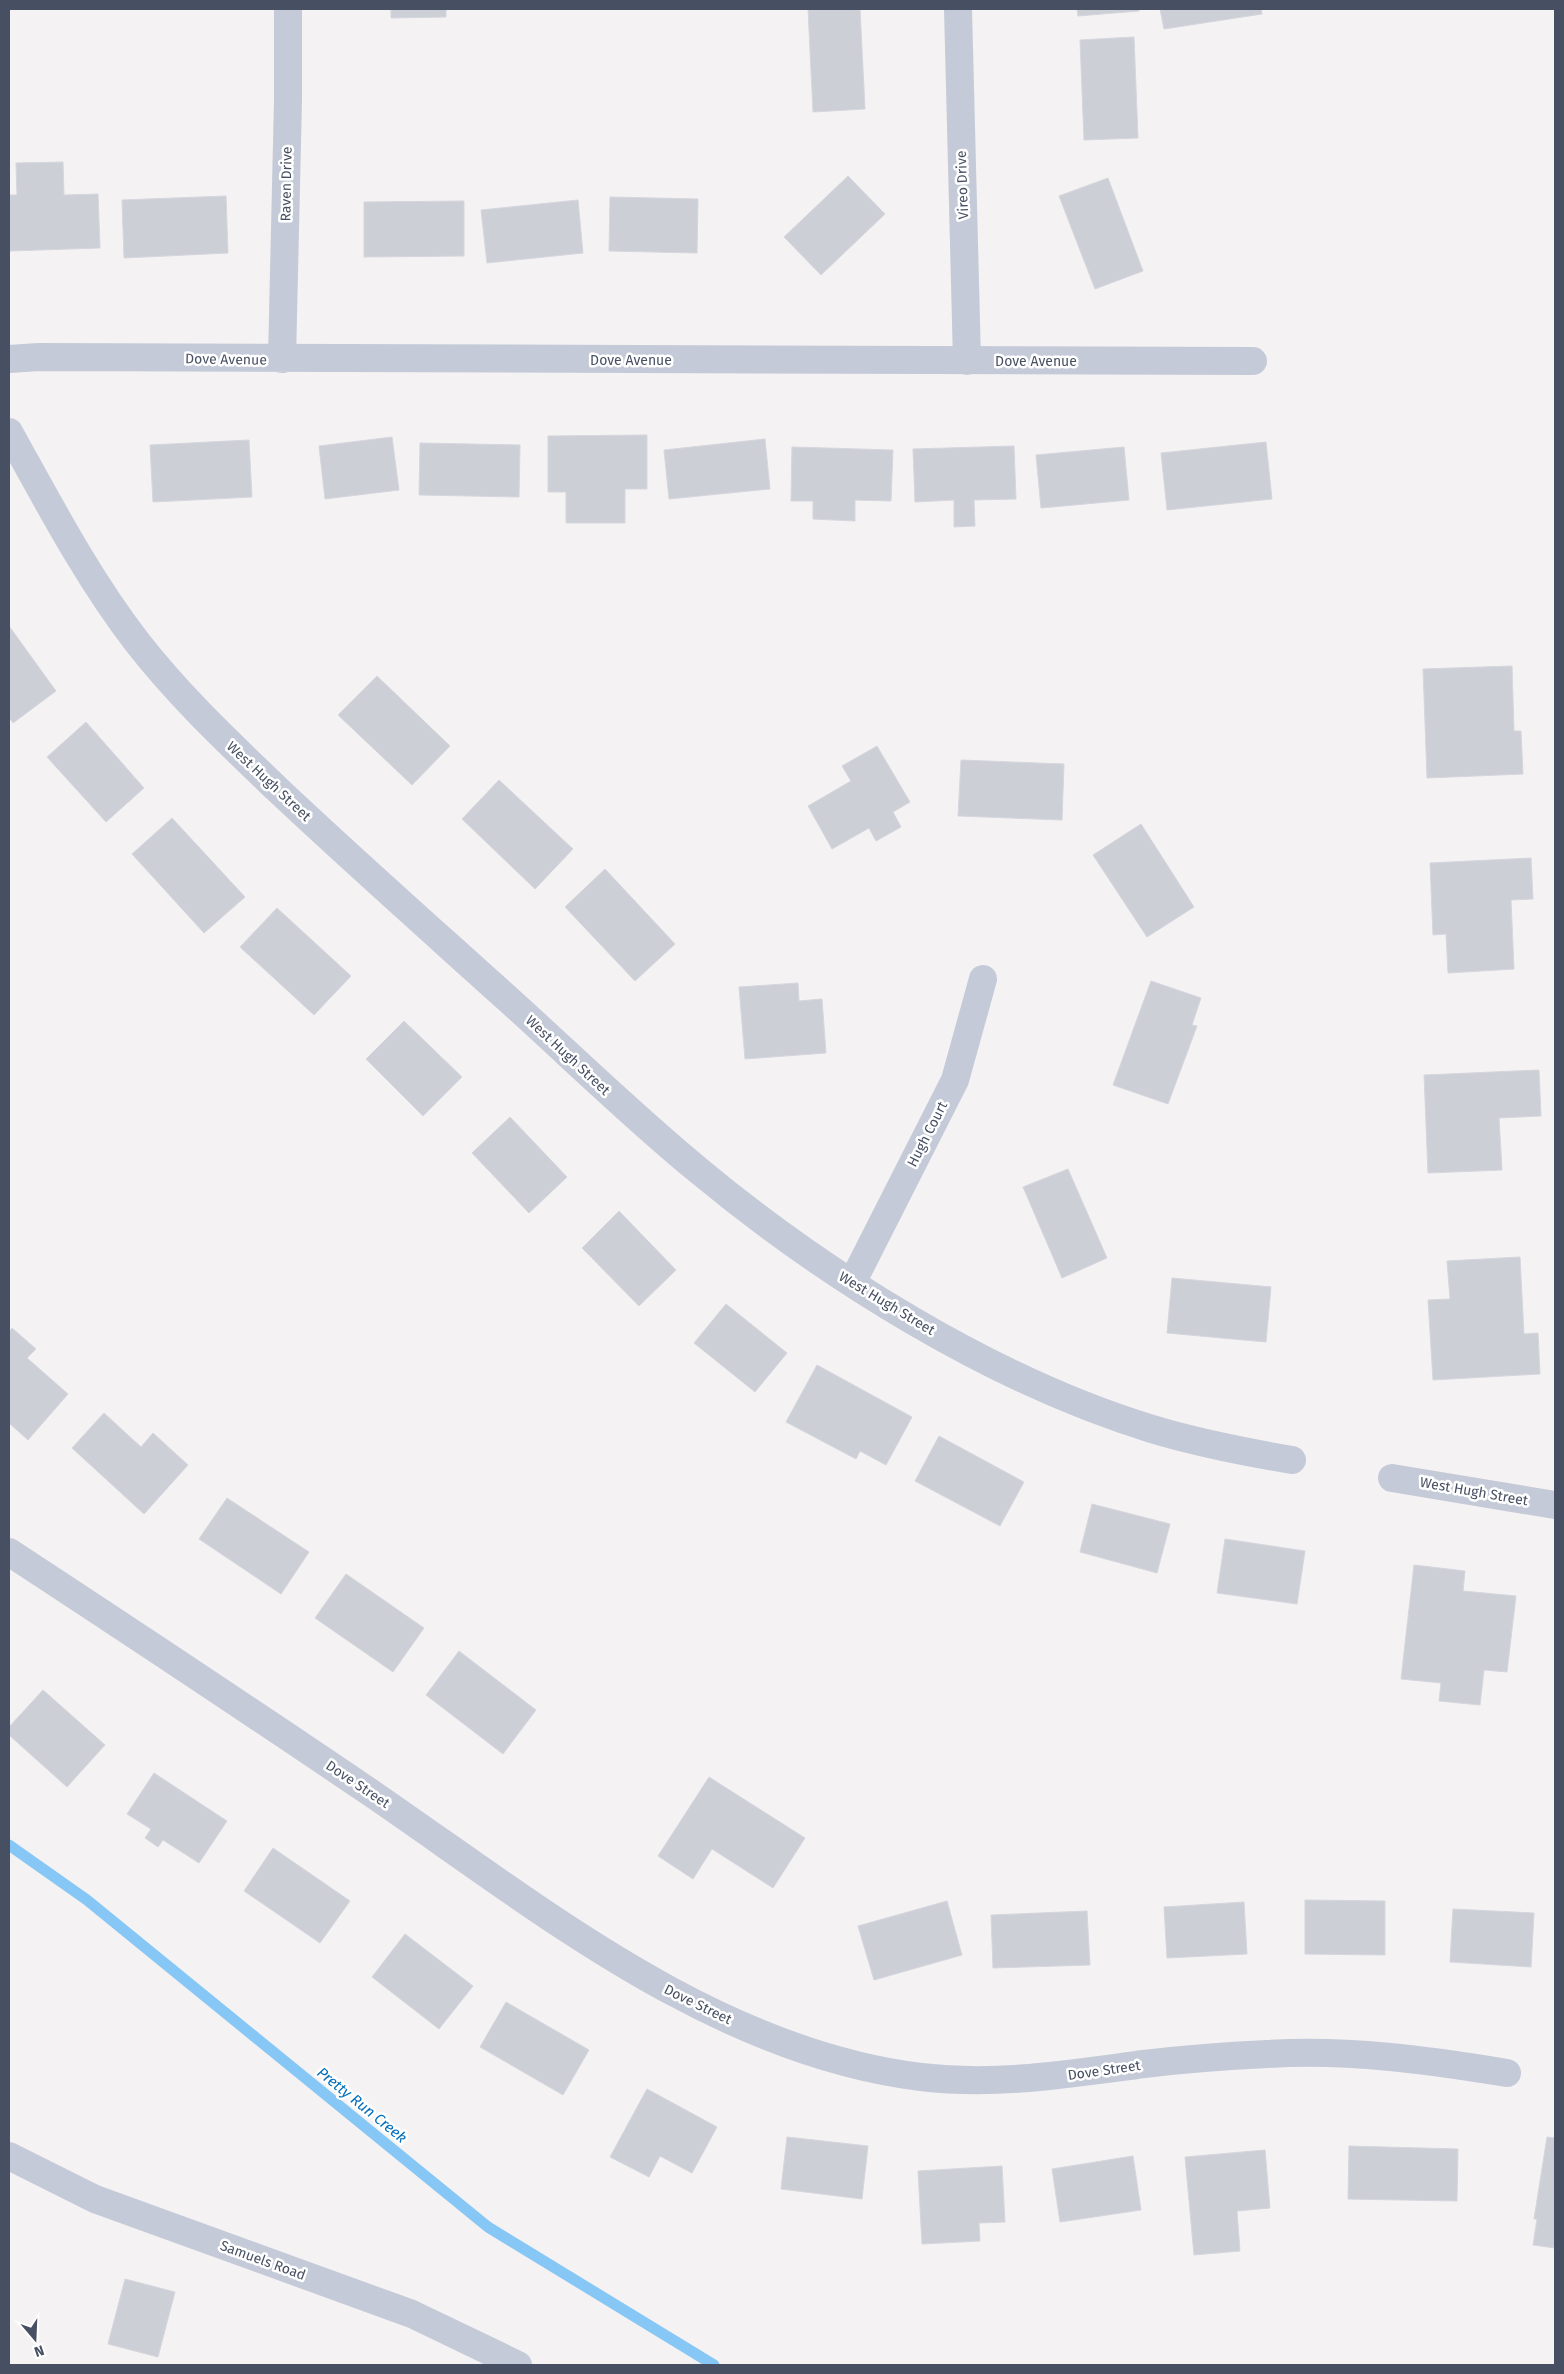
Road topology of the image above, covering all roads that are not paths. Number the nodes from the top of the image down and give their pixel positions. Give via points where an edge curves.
1 (288, 9) edge
2 (958, 9) edge
3 (9, 359) edge
4 (282, 359) junction
5 (1253, 361) dead end
6 (967, 362) junction
7 (9, 432) edge
8 (983, 979) dead end
9 (852, 1283) junction
10 (1292, 1460) dead end
11 (1392, 1478) dead end
12 (1555, 1505) edge
13 (9, 1552) edge
14 (1506, 2073) dead end
15 (9, 2156) edge
16 (518, 2365) edge

1 - 4 street, Raven Drive
2 - 6 street, Vireo Drive
3 - 4 street, Dove Avenue
4 - 6 street, Dove Avenue
5 - 6 street, Dove Avenue
7 - 9 street, West Hugh Street via 94,580 138,642 210,726 340,849 550,1036 629,1111 700,1172
8 - 9 street, Hugh Court via 955,1080
9 - 10 street, West Hugh Street via 949,1341 1082,1404 1160,1431 1221,1447
11 - 12 street, West Hugh Street
13 - 14 street, Dove Street via 285,1734 598,1948 661,1986 726,2019 809,2052 864,2067 978,2081 1048,2078 1147,2064 1272,2053 1348,2054 1423,2060
15 - 16 street, Samuels Road via 95,2199 412,2314

